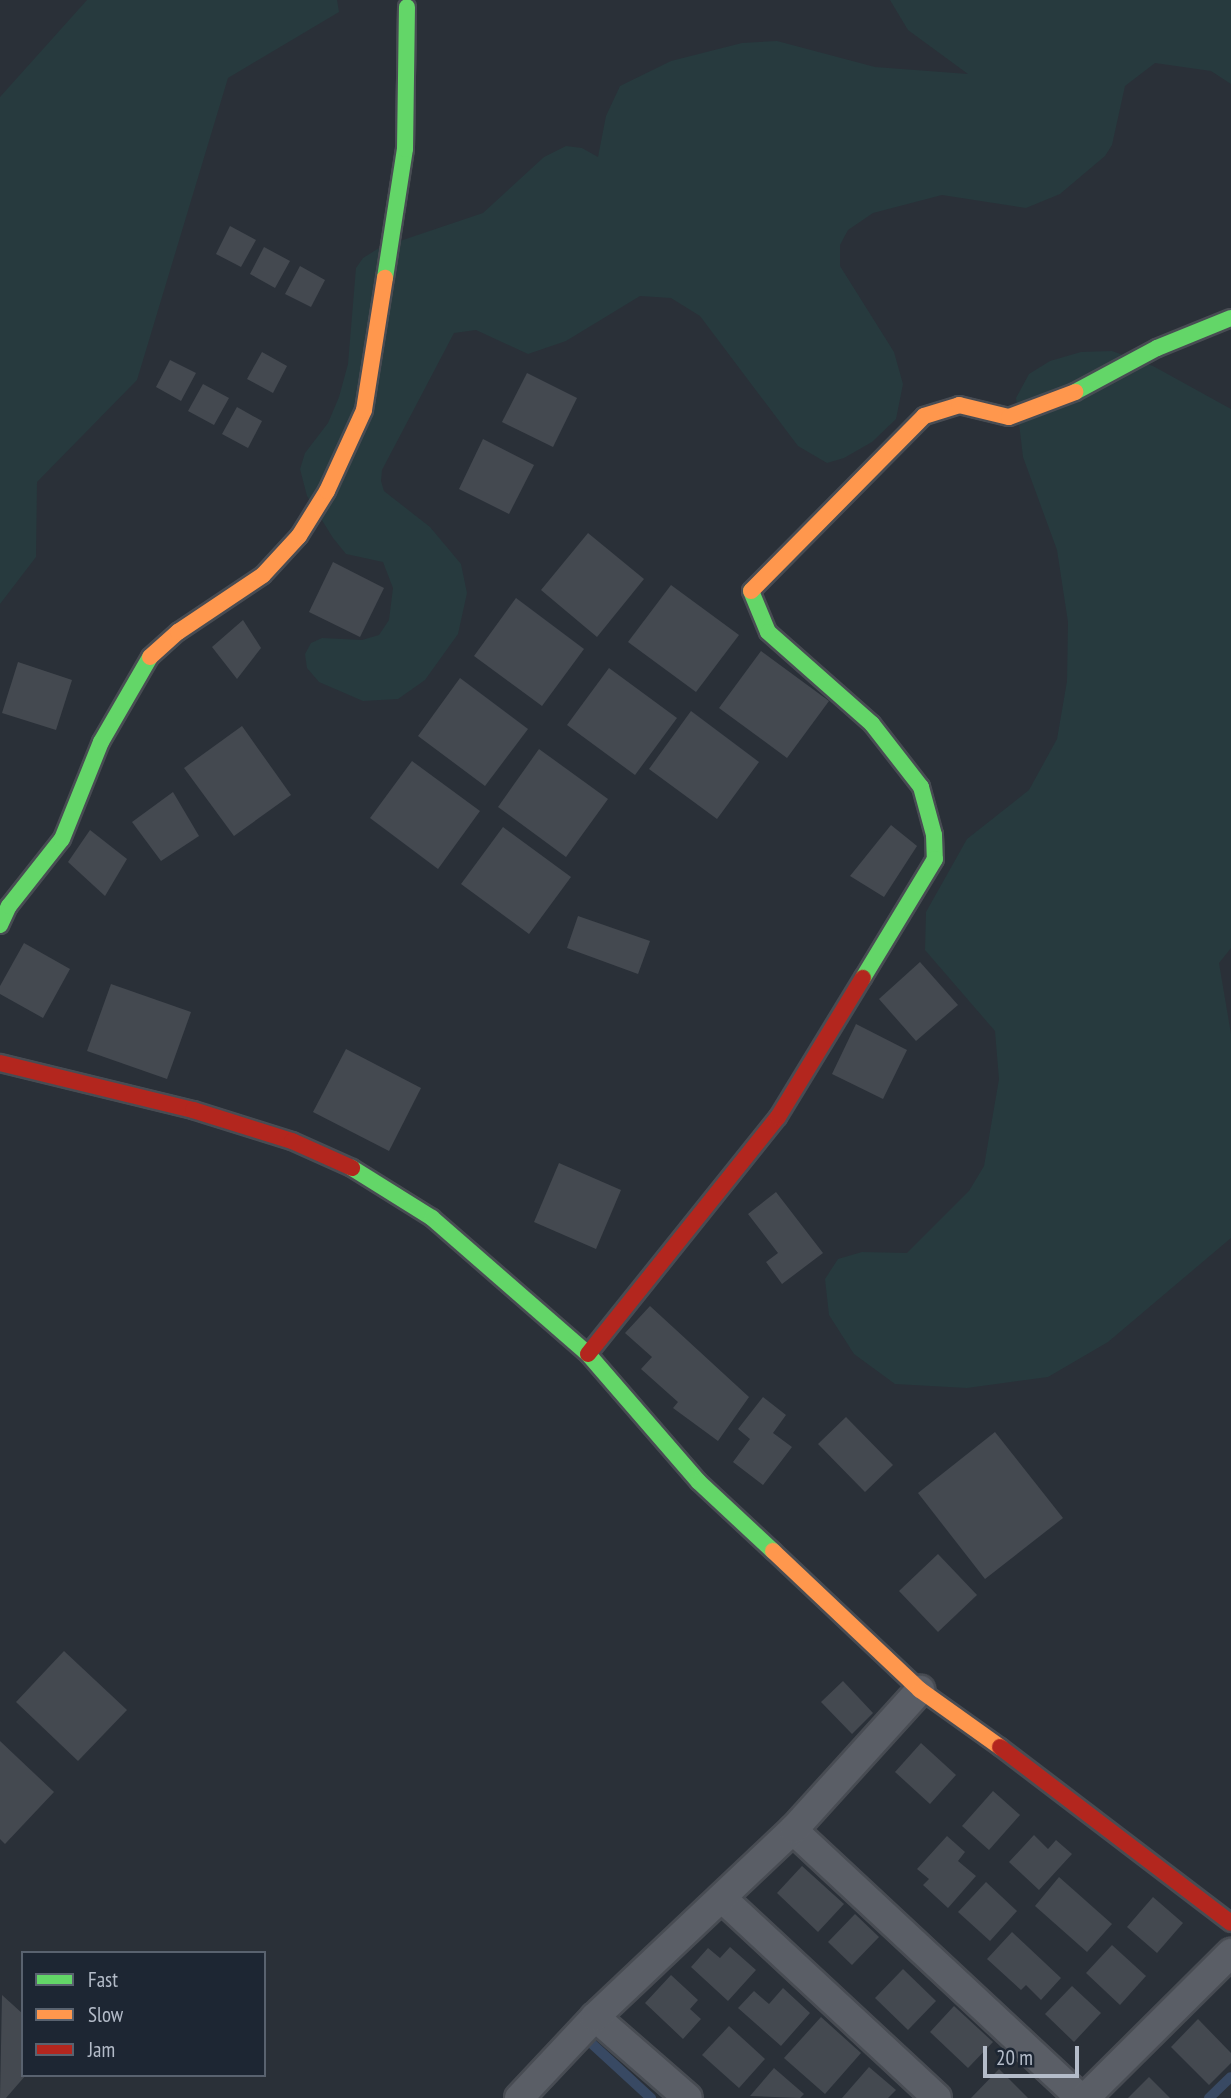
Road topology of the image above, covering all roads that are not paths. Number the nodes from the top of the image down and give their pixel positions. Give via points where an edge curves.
1 (407, 7) dead end
2 (1231, 318) edge
3 (0, 925) edge
4 (0, 1063) edge
5 (589, 1354) junction
6 (920, 1690) junction
7 (793, 1830) junction
8 (723, 1899) junction
9 (1231, 1923) edge
10 (1231, 1953) edge
11 (595, 2017) junction
12 (519, 2098) edge
13 (688, 2098) edge
14 (937, 2098) edge
15 (1082, 2098) edge

1 - 3 street via 405,149 365,411 327,491 299,536 264,575 178,632 149,658 101,742 62,839 9,906
2 - 5 street via 1157,348 1064,398 1009,416 959,405 924,416 750,589 768,632 872,724 921,787 934,835 935,859 778,1117
4 - 5 street via 193,1110 292,1141 361,1172 432,1218
5 - 6 street via 699,1482
6 - 7 street
6 - 9 street via 1065,1793
7 - 8 street
7 - 15 street
8 - 11 street
8 - 14 street
10 - 15 street
11 - 12 street
11 - 13 street

